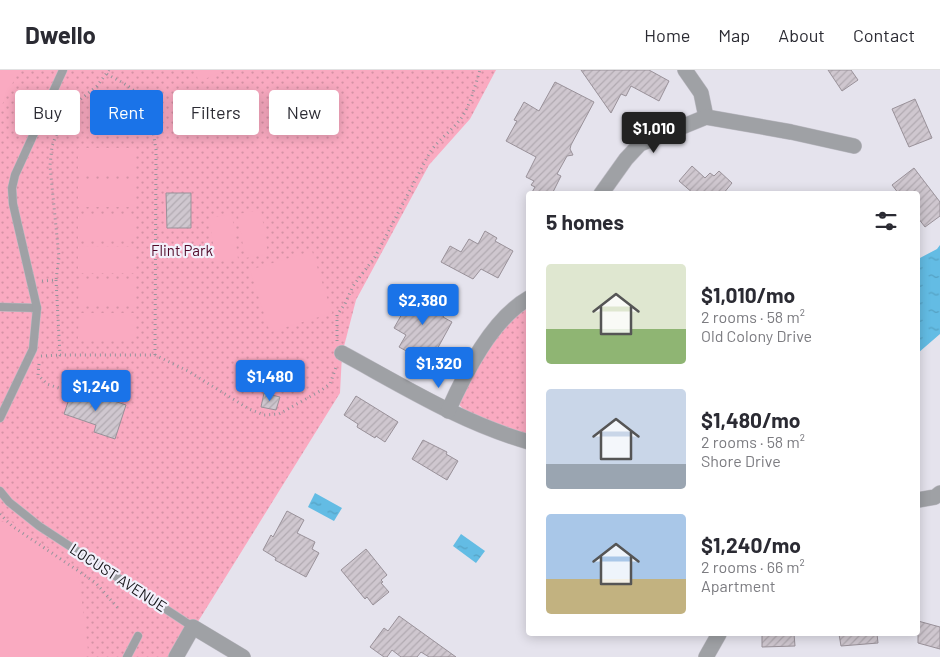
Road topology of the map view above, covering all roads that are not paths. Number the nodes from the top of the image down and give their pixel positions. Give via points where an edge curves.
1 (63, 70) edge
2 (684, 70) edge
3 (706, 117) junction
4 (854, 146) dead end
5 (604, 191) edge
6 (526, 301) edge
7 (0, 307) edge
8 (37, 308) junction
9 (342, 353) road end
10 (448, 411) junction
11 (0, 418) edge
12 (526, 441) edge
13 (0, 491) edge
14 (940, 493) edge
15 (920, 500) edge
16 (920, 504) edge
17 (940, 506) edge
18 (193, 626) junction
19 (138, 636) dead end
20 (718, 636) edge
21 (127, 657) edge
22 (176, 657) edge
23 (243, 657) edge
24 (706, 657) edge

1 - 8 lane via 15,174 12,188
2 - 3 street via 701,94
3 - 4 street
3 - 5 street via 640,144
6 - 10 street via 503,321 483,346
7 - 8 lane
8 - 11 lane via 33,349
9 - 10 street
10 - 12 street
13 - 18 lane, LOCUST AVENUE via 8,502 39,526
14 - 15 street
16 - 17 street
18 - 22 street
18 - 23 street, LOCUST AVENUE
19 - 21 lane
20 - 24 street

